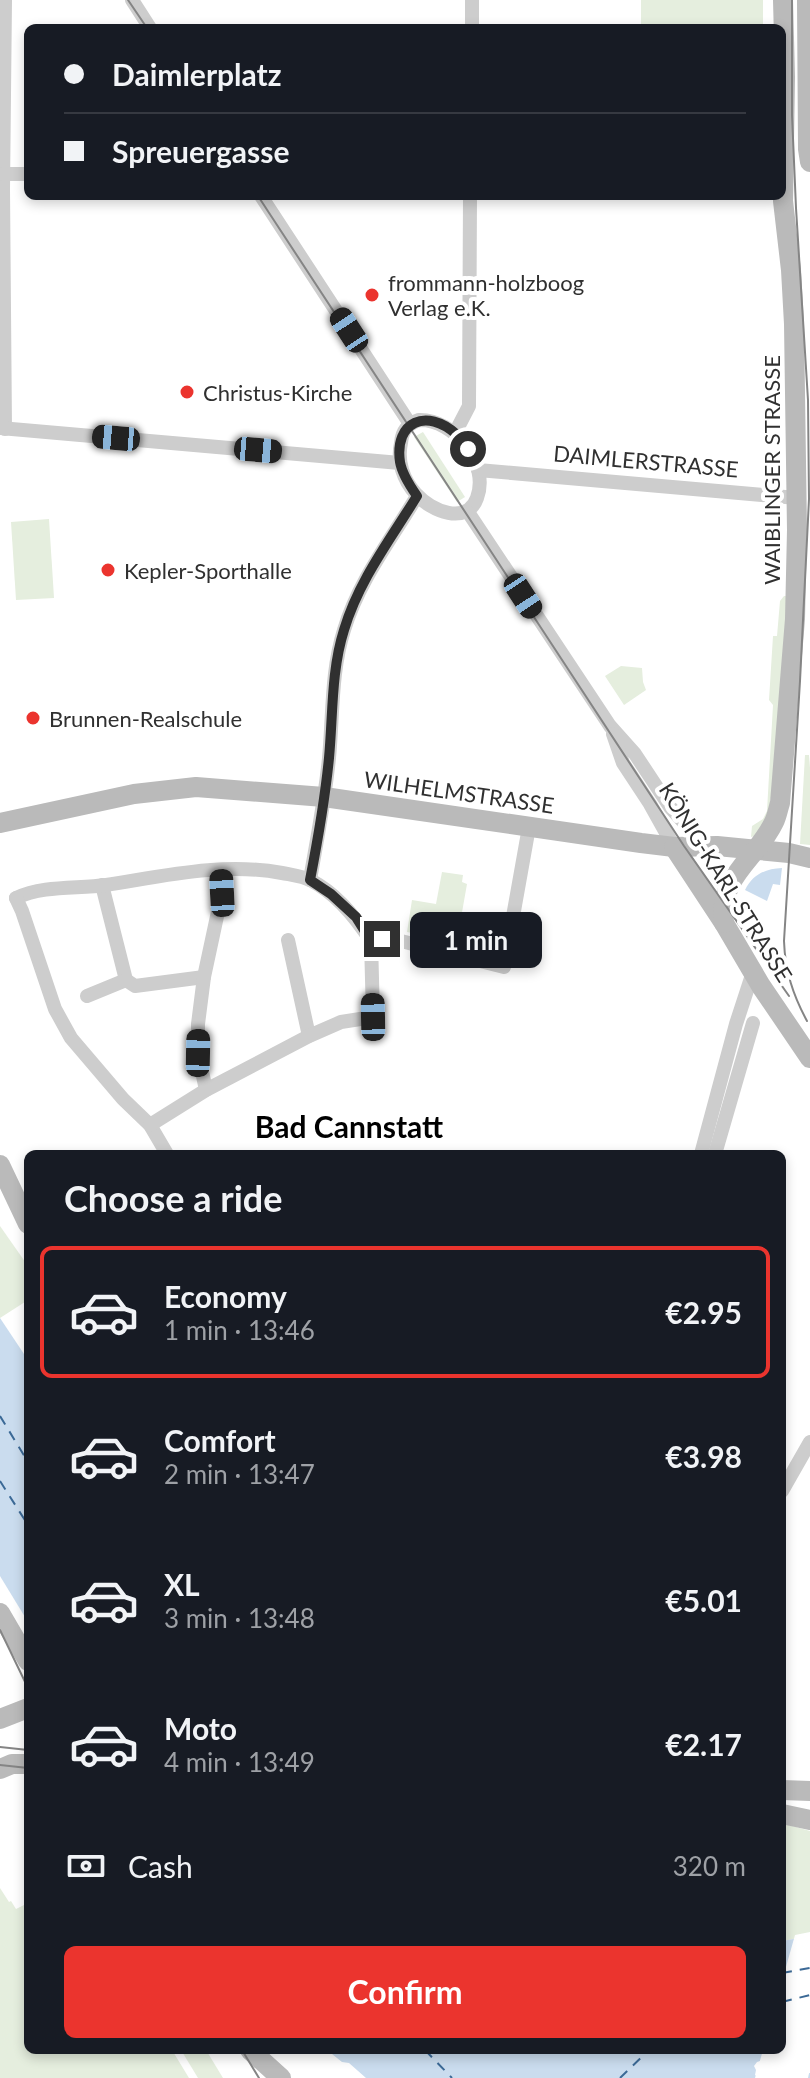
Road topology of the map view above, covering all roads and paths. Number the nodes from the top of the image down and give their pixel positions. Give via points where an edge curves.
1 (5, 0) edge
2 (132, 0) edge
3 (472, 0) edge
4 (783, 0) edge
5 (807, 0) edge
6 (147, 24) edge
7 (472, 24) edge
8 (784, 24) edge
9 (810, 162) edge
10 (3, 174) junction
11 (24, 174) edge
12 (264, 200) edge
13 (470, 200) edge
14 (783, 200) edge
15 (410, 424) junction
16 (3, 428) edge
17 (455, 433) junction
18 (400, 463) junction
19 (478, 470) junction
20 (417, 496) junction
21 (804, 499) edge
22 (468, 512) junction
23 (610, 726) junction
24 (324, 797) junction
25 (0, 823) edge
26 (529, 827) junction
27 (704, 845) junction
28 (674, 847) junction
29 (755, 850) junction
30 (809, 857) edge
31 (221, 870) junction
32 (310, 880) junction
33 (102, 885) junction
34 (8, 897) edge
35 (724, 923) junction
36 (288, 940) dead end
37 (371, 941) junction
38 (753, 972) junction
39 (204, 977) junction
40 (126, 980) junction
41 (87, 996) dead end
42 (373, 1017) junction
43 (753, 1023) dead end
44 (376, 1033) dead end
45 (309, 1036) junction
46 (810, 1058) edge
47 (206, 1090) junction
48 (150, 1125) junction
49 (165, 1150) edge
50 (702, 1150) edge
51 (716, 1150) edge
52 (0, 1165) edge
53 (24, 1216) edge
54 (810, 1442) edge
55 (786, 1484) edge
56 (0, 1613) edge
57 (24, 1654) edge
58 (24, 1710) edge
59 (1, 1719) edge
60 (24, 1764) edge
61 (0, 1769) edge
62 (786, 1790) edge
63 (810, 1791) edge
64 (786, 1815) edge
65 (810, 1820) edge
66 (255, 2054) edge
67 (267, 2054) edge
68 (282, 2078) edge

1 - 10 street
2 - 6 street
3 - 7 street
4 - 8 main road, WAIBLINGER STRASSE
5 - 9 main road
10 - 11 street
10 - 16 street
12 - 15 street
13 - 17 street via 469,406
14 - 21 main road, WAIBLINGER STRASSE
15 - 17 street via 425,420
15 - 18 street via 402,435
16 - 18 street
17 - 19 street
18 - 20 street
19 - 21 street, DAIMLERSTRASSE
19 - 22 street via 479,492
20 - 22 street via 441,510
20 - 24 street via 361,585 343,632
21 - 29 main road, WAIBLINGER STRASSE via 780,803
22 - 23 street, KÖNIG-KARL-STRASSE
23 - 27 street, KÖNIG-KARL-STRASSE
23 - 28 street, KÖNIG-KARL-STRASSE via 623,763
24 - 25 main road, WILHELMSTRASSE via 188,787
24 - 26 main road, WILHELMSTRASSE
24 - 32 street
26 - 28 main road, WILHELMSTRASSE
26 - 37 street via 504,967 397,940
27 - 28 main road, WILHELMSTRASSE
27 - 29 main road, WILHELMSTRASSE
28 - 35 main road, KÖNIG-KARL-STRASSE
29 - 30 main road, WILHELMSTRASSE
29 - 35 main road, WAIBLINGER STRASSE via 729,884
31 - 32 street via 264,870
31 - 33 street
31 - 39 street via 222,893
32 - 37 street via 356,917
33 - 34 street
33 - 40 street
34 - 48 street via 22,911 68,1033
35 - 38 main road, KÖNIG-KARL-STRASSE
36 - 45 street
37 - 42 street
38 - 46 main road, KÖNIG-KARL-STRASSE
38 - 50 street
39 - 40 street via 135,986
39 - 47 street via 198,1053
40 - 41 street
42 - 44 street
42 - 45 street via 341,1022
43 - 51 street
45 - 47 street
47 - 48 street
48 - 49 street
52 - 53 main road
54 - 55 street
56 - 57 main road
58 - 59 main road
60 - 61 main road
62 - 63 main road
64 - 65 main road
66 - 68 main road
67 - 68 main road

